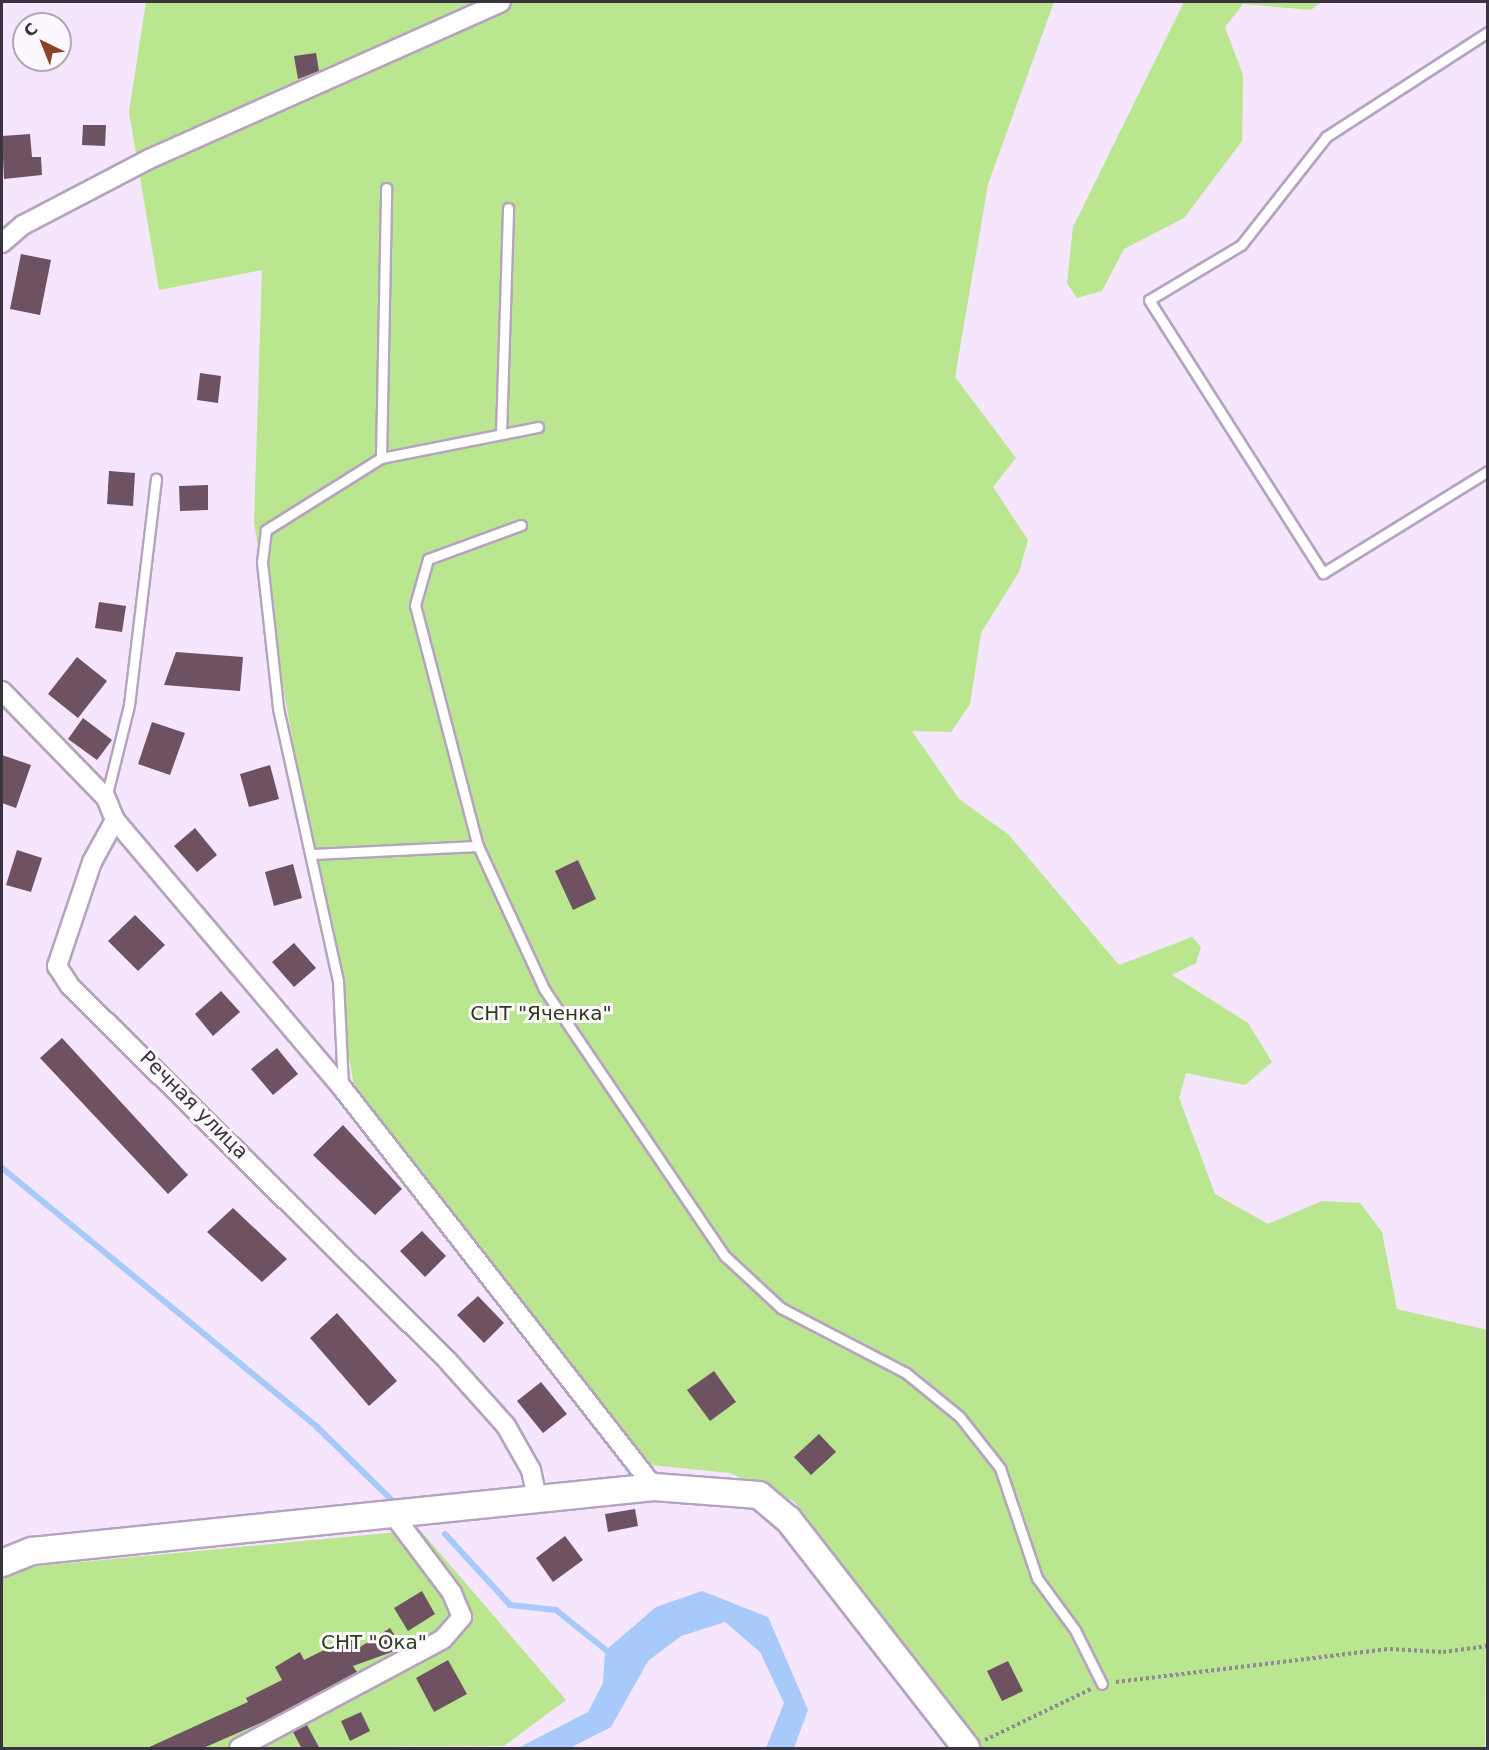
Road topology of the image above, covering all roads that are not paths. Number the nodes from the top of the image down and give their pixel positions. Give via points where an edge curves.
1 (501, 2) edge
2 (1488, 32) edge
3 (386, 188) dead end
4 (507, 208) dead end
5 (2, 243) edge
6 (538, 427) dead end
7 (501, 434) junction
8 (381, 458) junction
9 (1488, 471) edge
10 (156, 478) dead end
11 (521, 525) dead end
12 (2, 691) edge
13 (106, 798) junction
14 (116, 820) junction
15 (478, 846) junction
16 (313, 854) junction
17 (343, 1089) junction
18 (654, 1487) junction
19 (537, 1498) junction
20 (392, 1513) junction
21 (2, 1563) edge
22 (1102, 1684) road end
23 (972, 1746) edge
24 (239, 1749) edge

1 - 5 street via 149,159 24,225
2 - 9 lane via 1326,137 1241,245 1149,300 1323,573
3 - 8 lane
4 - 7 lane
6 - 7 lane
7 - 8 lane
8 - 16 lane via 266,530 262,562 278,707
10 - 13 lane via 129,705
11 - 15 lane via 428,559 416,605
12 - 13 street
13 - 14 street
14 - 17 street
14 - 19 street, Речная улица via 92,862 57,966 70,986 447,1360 506,1426 531,1470
15 - 16 lane
15 - 22 lane via 544,989 725,1256 782,1308 906,1373 959,1416 1000,1468 1037,1578 1075,1630
16 - 17 lane via 338,981
17 - 18 street
18 - 19 street
18 - 23 street via 715,1488 759,1495 776,1506
19 - 20 street
20 - 21 street via 32,1551
20 - 24 street via 452,1593 462,1617 443,1639

